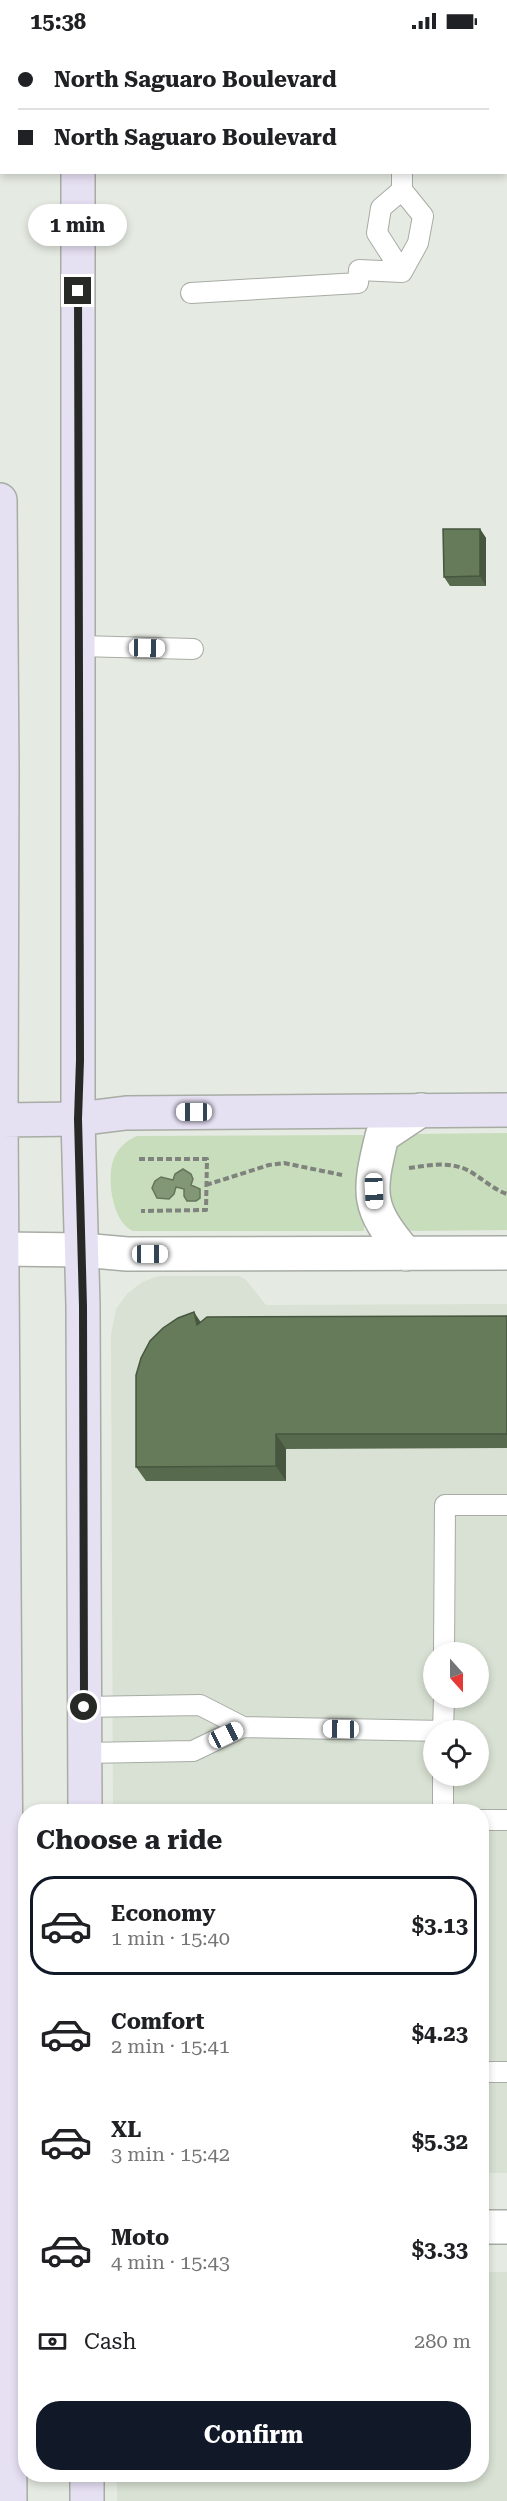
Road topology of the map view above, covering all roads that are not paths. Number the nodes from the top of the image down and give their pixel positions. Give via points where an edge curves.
1 (78, 174) edge
2 (402, 181) edge
3 (402, 272) junction
4 (191, 293) dead end
5 (0, 500) edge
6 (79, 646) junction
7 (193, 649) dead end
8 (421, 1110) junction
9 (507, 1110) edge
10 (78, 1119) junction
11 (1, 1120) edge
12 (2, 1248) junction
13 (81, 1250) junction
14 (507, 1253) edge
15 (405, 1254) junction
16 (507, 1505) edge
17 (444, 1642) edge
18 (84, 1707) junction
19 (243, 1727) junction
20 (423, 1731) edge
21 (85, 1753) junction
22 (443, 1786) edge
23 (85, 1804) edge
24 (443, 1804) edge
25 (489, 1820) edge
26 (507, 1820) edge
27 (489, 2072) edge
28 (507, 2072) edge
29 (489, 2227) edge
30 (507, 2227) edge
31 (17, 2228) edge
32 (87, 2482) edge
33 (10, 2501) edge
34 (87, 2501) edge

1 - 6 main road
2 - 3 lane via 423,216 418,243
2 - 3 lane via 381,208 377,233
3 - 4 lane via 359,270 358,283
5 - 11 main road
6 - 7 lane
6 - 10 main road
8 - 9 main road
8 - 10 main road via 126,1113
8 - 15 street via 382,1136 373,1174 374,1209
10 - 11 main road
10 - 13 main road
11 - 12 main road
12 - 13 street
12 - 31 main road
13 - 15 street via 127,1254
13 - 18 main road
14 - 15 street
16 - 17 lane via 445,1505
18 - 19 lane via 200,1705
18 - 21 main road
19 - 20 lane
19 - 21 lane via 193,1751
21 - 23 main road
22 - 24 lane
25 - 26 lane
27 - 28 lane
29 - 30 street
31 - 33 main road
32 - 34 main road

